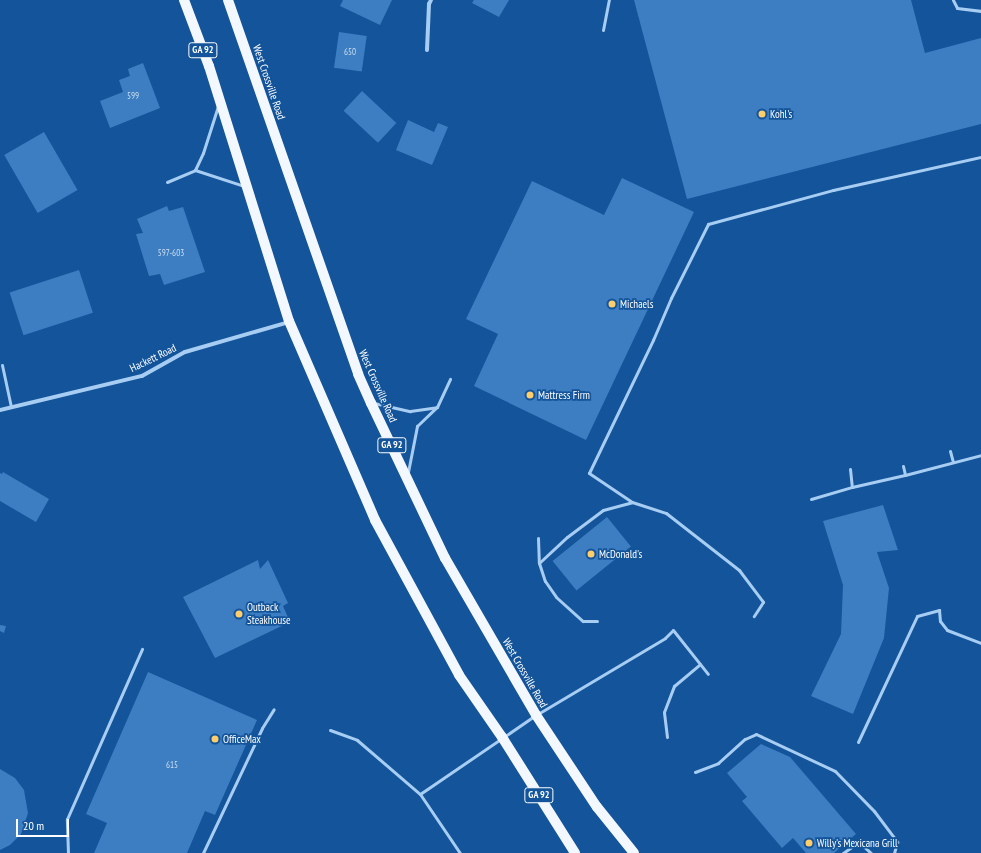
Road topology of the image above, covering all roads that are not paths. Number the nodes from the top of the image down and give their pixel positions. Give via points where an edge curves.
1 (184, 0) edge
2 (228, 0) edge
3 (431, 0) edge
4 (609, 0) edge
5 (953, 0) edge
6 (981, 11) edge
7 (603, 30) dead end
8 (427, 50) dead end
9 (220, 100) junction
10 (981, 157) edge
11 (195, 170) junction
12 (167, 182) dead end
13 (247, 187) junction
14 (289, 322) junction
15 (2, 365) dead end
16 (450, 378) dead end
17 (371, 403) junction
18 (11, 407) junction
19 (437, 407) junction
20 (0, 410) edge
21 (950, 451) dead end
22 (981, 455) edge
23 (953, 462) junction
24 (903, 466) dead end
25 (850, 469) dead end
26 (905, 475) junction
27 (407, 477) junction
28 (852, 487) junction
29 (811, 500) dead end
30 (632, 502) junction
31 (538, 538) dead end
32 (539, 563) junction
33 (754, 616) dead end
34 (597, 621) dead end
35 (981, 643) edge
36 (142, 649) dead end
37 (700, 664) junction
38 (708, 674) dead end
39 (274, 709) dead end
40 (536, 715) junction
41 (330, 730) dead end
42 (502, 737) junction
43 (667, 737) dead end
44 (858, 742) dead end
45 (695, 772) dead end
46 (420, 794) junction
47 (68, 853) edge
48 (203, 853) edge
49 (460, 853) edge
50 (576, 853) edge
51 (634, 853) edge
52 (843, 853) edge
53 (871, 853) edge
54 (894, 853) edge

1 - 9 main road, GA 92
2 - 17 main road, West Crossville Road / GA 92 via 358,374
3 - 8 street
4 - 7 lane
5 - 6 lane via 957,8
9 - 11 lane
9 - 13 main road, GA 92
10 - 30 lane via 833,190 708,224 589,474
11 - 12 lane
11 - 13 lane
13 - 14 main road, GA 92
14 - 18 street, Hackett Road via 185,352 142,376
14 - 42 main road, GA 92 via 375,520 459,675
15 - 18 lane
16 - 19 lane
17 - 19 lane via 410,411
17 - 27 main road, West Crossville Road / GA 92
18 - 20 street, Hackett Road
19 - 27 lane via 417,426
21 - 23 lane
22 - 23 lane
23 - 26 lane
24 - 26 lane
25 - 28 lane
26 - 28 lane
27 - 40 main road, West Crossville Road / GA 92 via 445,558
28 - 29 lane
30 - 32 lane via 603,510 567,537
30 - 33 lane via 666,514 739,570 763,602
31 - 32 lane
32 - 34 lane via 545,581 556,597 583,621
35 - 44 lane via 947,630 940,621 939,610 917,616
36 - 47 lane via 67,818
37 - 38 lane
37 - 40 lane via 673,630 665,638
37 - 43 lane via 674,686 664,712
39 - 48 lane via 262,728
40 - 42 lane
40 - 51 main road, West Crossville Road / GA 92 via 597,807
41 - 46 lane via 357,740
42 - 46 lane
42 - 50 main road, GA 92
45 - 54 lane via 718,763 745,739 756,734 835,770 874,811 897,842
46 - 49 lane
52 - 53 lane via 859,842

